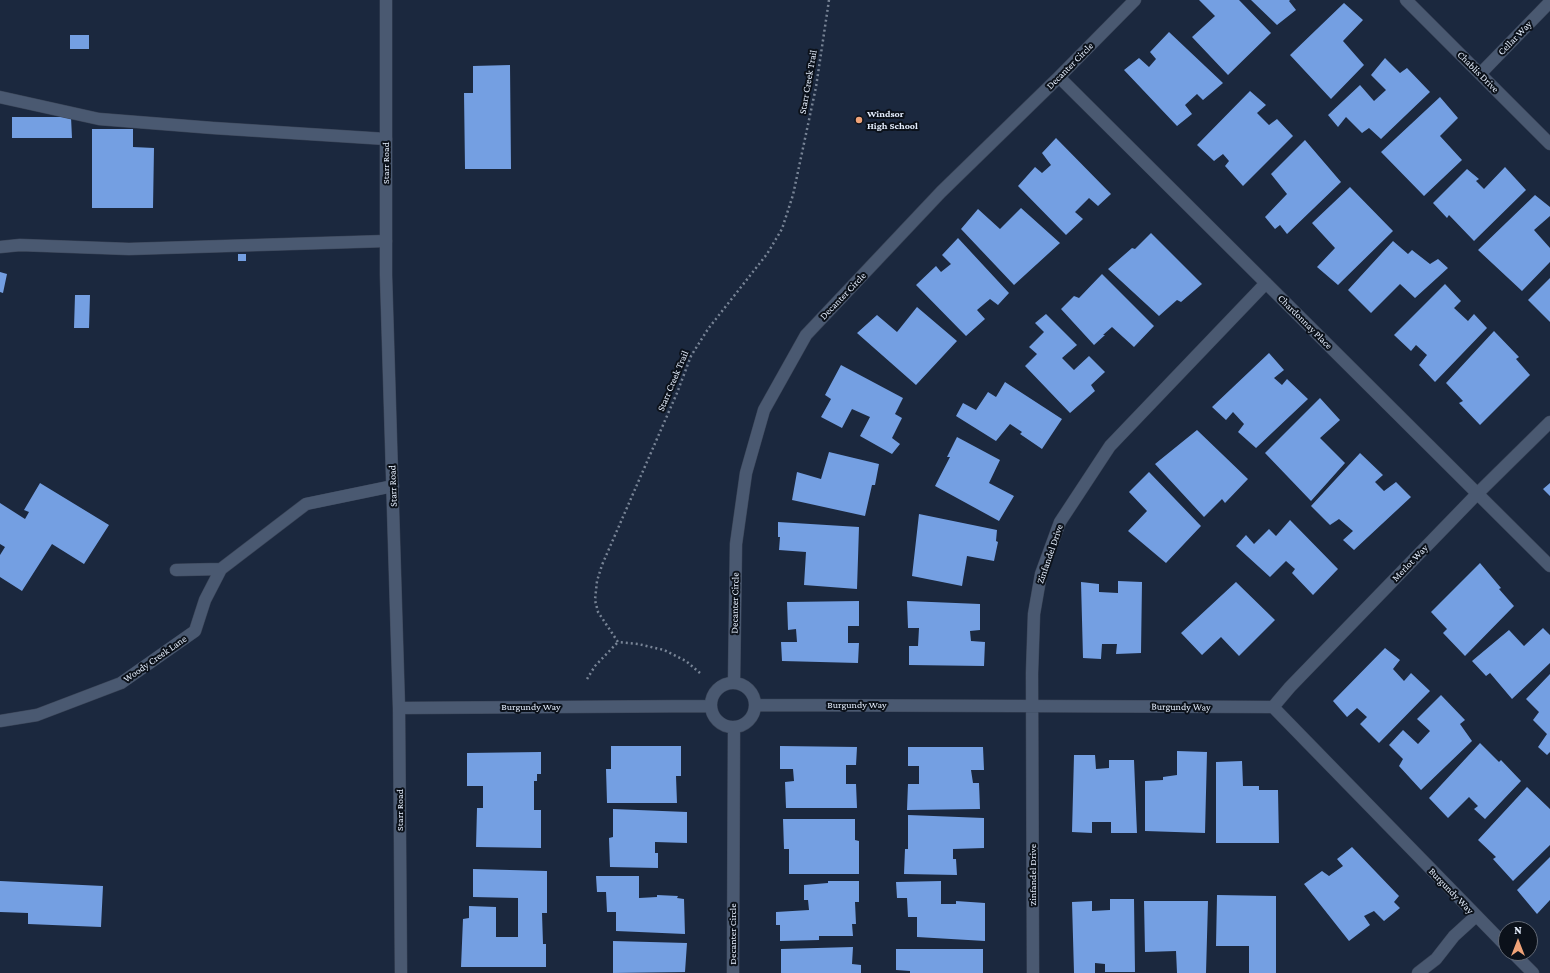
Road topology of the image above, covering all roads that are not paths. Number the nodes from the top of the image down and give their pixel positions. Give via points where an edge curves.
1 (386, 0) edge
2 (1135, 0) edge
3 (1406, 0) edge
4 (1550, 2) edge
5 (1480, 74) junction
6 (1059, 77) junction
7 (0, 97) edge
8 (386, 139) junction
9 (1550, 144) edge
10 (386, 241) junction
11 (0, 248) edge
12 (1266, 283) junction
13 (1550, 422) edge
14 (394, 486) junction
15 (1478, 494) junction
16 (1550, 566) edge
17 (221, 569) junction
18 (176, 570) dead end
19 (734, 683) junction
20 (755, 705) junction
21 (1032, 705) junction
22 (711, 706) junction
23 (1273, 707) junction
24 (399, 708) junction
25 (0, 721) edge
26 (734, 727) junction
27 (1476, 916) junction
28 (1498, 938) edge
29 (1521, 961) edge
30 (401, 973) edge
31 (733, 973) edge
32 (1033, 973) edge
33 (1418, 973) edge
34 (1533, 973) edge

1 - 8 street, Starr Road
2 - 6 street, Decanter Circle
3 - 5 street, Chablis Drive
4 - 5 street, Cellar Way
5 - 9 street, Chablis Drive
6 - 12 street, Chardonnay Place
6 - 19 street, Decanter Circle via 941,192 806,335 764,410 746,473 736,544
7 - 8 street via 99,119
8 - 10 street, Starr Road
10 - 11 street via 129,249 20,245
10 - 14 street, Starr Road
12 - 15 street, Chardonnay Place
12 - 21 street, Zinfandel Drive via 1110,446 1060,522 1041,574 1034,614
13 - 15 street, Merlot Way
14 - 17 street, Woody Creek Lane via 306,504
14 - 24 street, Starr Road
15 - 16 street, Chardonnay Place
15 - 23 street, Merlot Way
17 - 18 street
17 - 25 street, Woody Creek Lane via 205,600 195,632 121,683 38,715
19 - 20 street via 751,692
19 - 22 street via 717,690
20 - 21 street, Burgundy Way
20 - 26 street via 751,718
21 - 23 street, Burgundy Way
21 - 32 street, Zinfandel Drive
22 - 24 street, Burgundy Way
22 - 26 street via 720,723
23 - 27 street, Burgundy Way
24 - 30 street, Starr Road
26 - 31 street, Decanter Circle
27 - 28 street, Burgundy Way
27 - 33 street via 1454,936 1436,959
29 - 34 street

